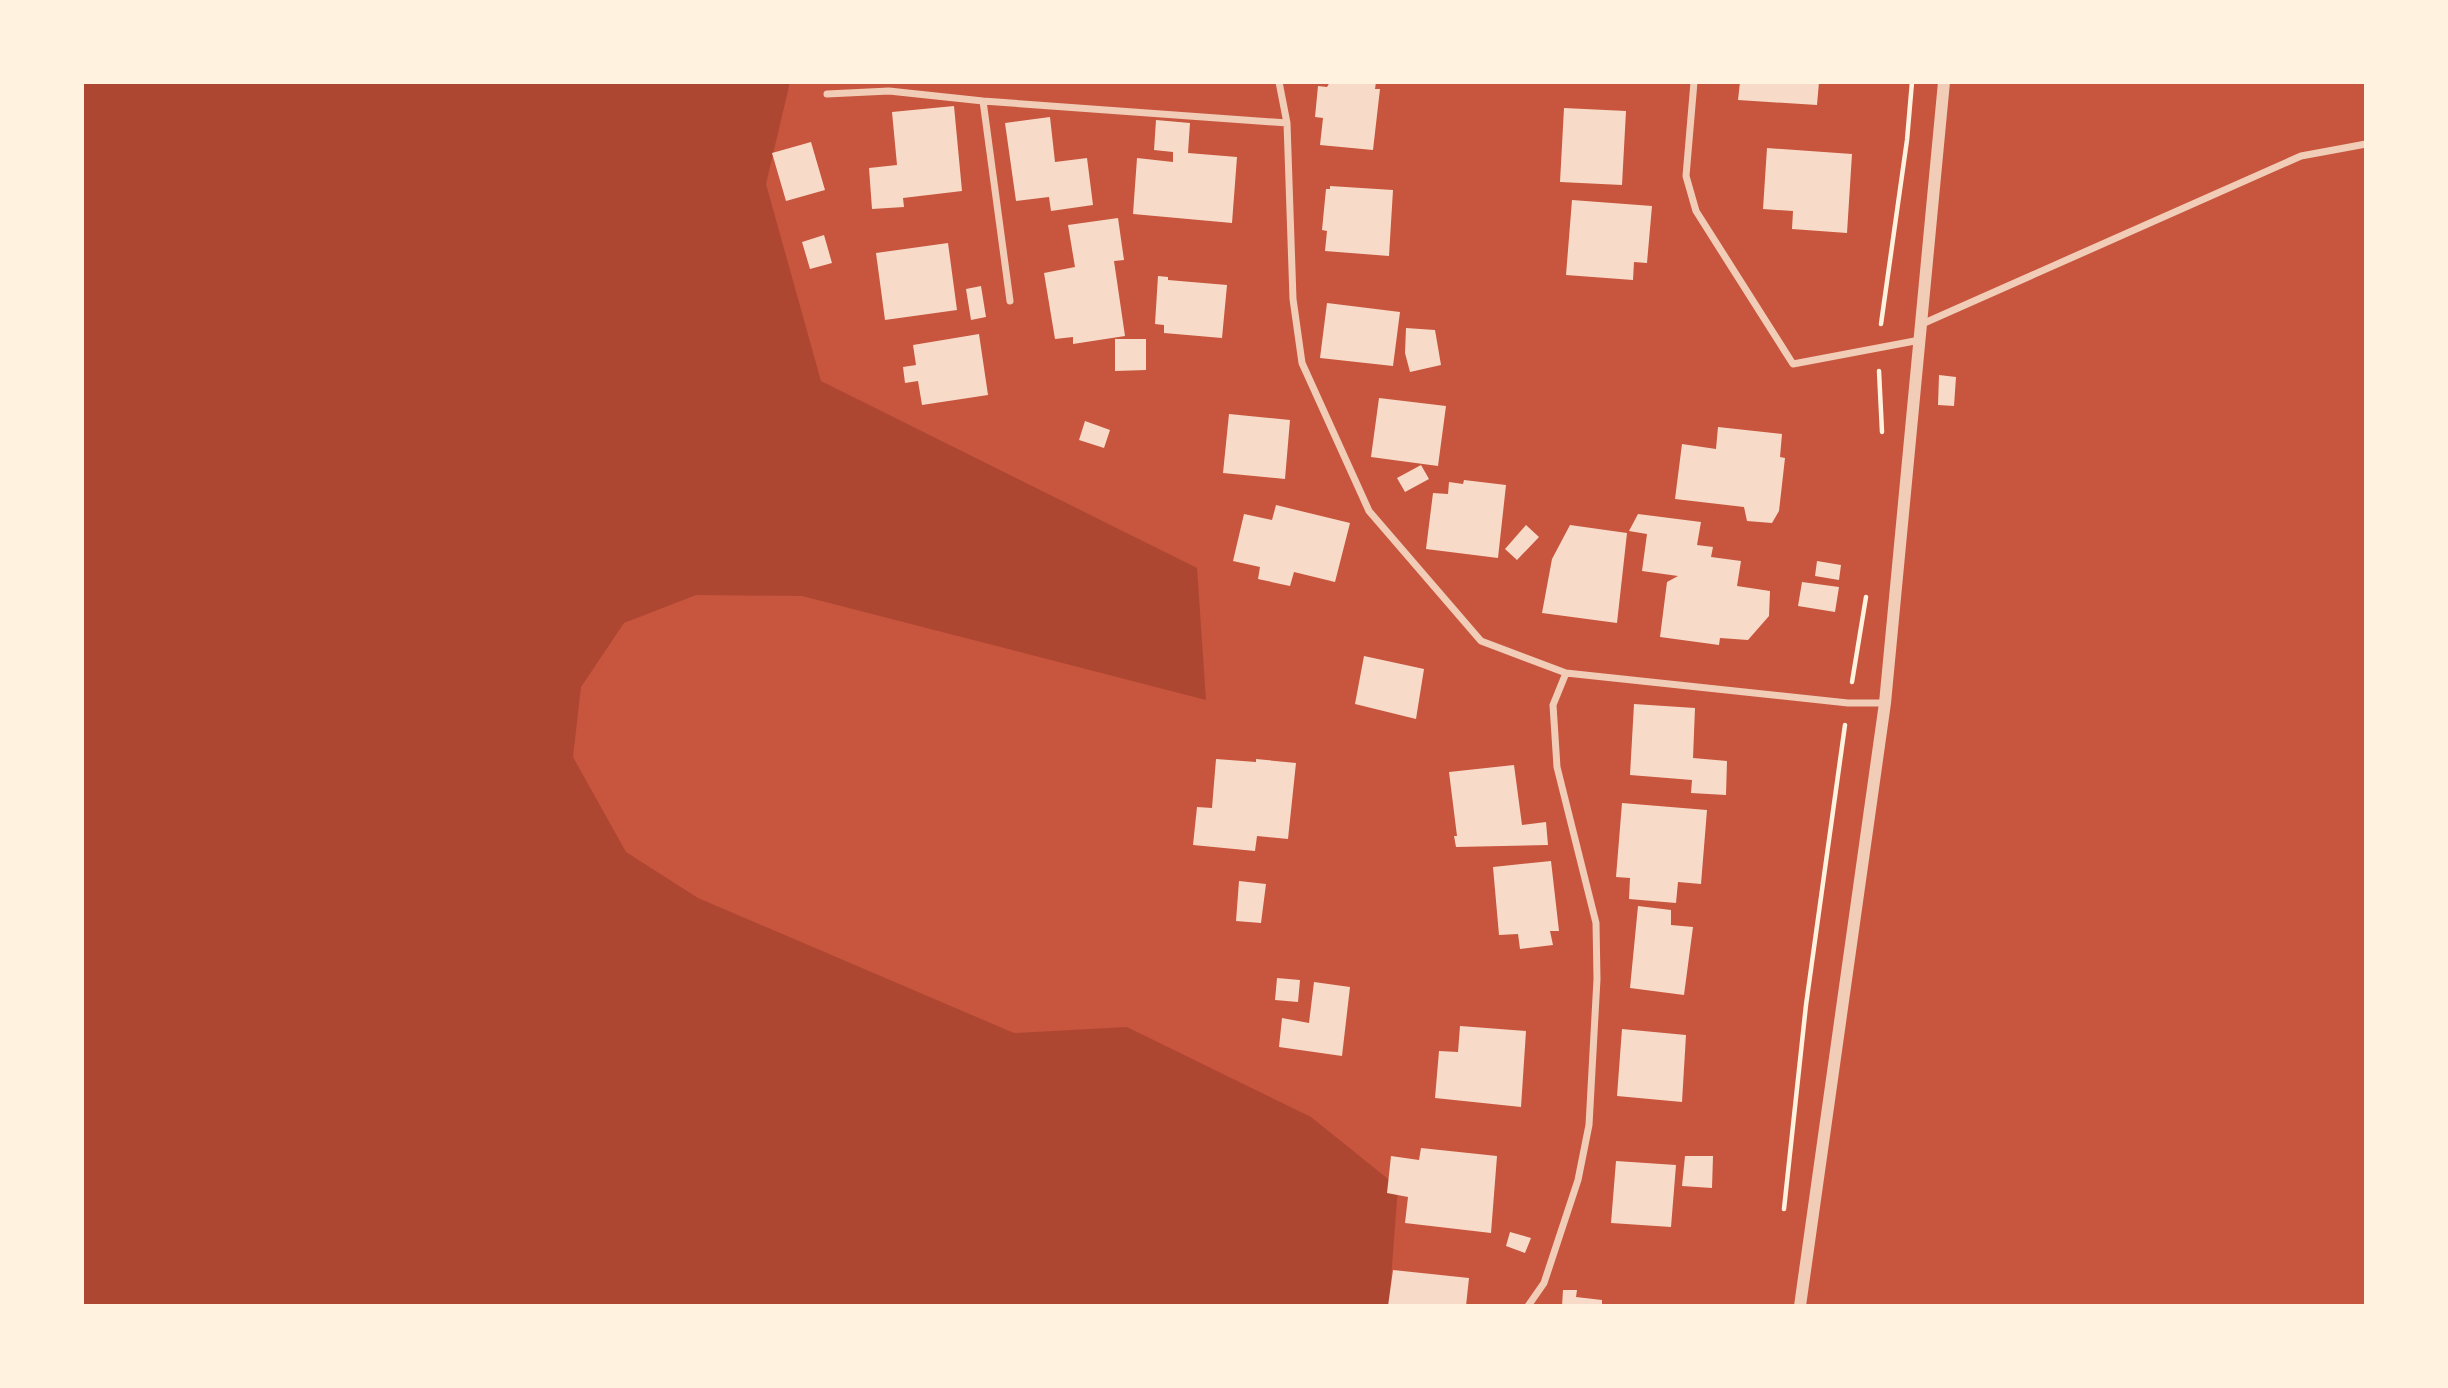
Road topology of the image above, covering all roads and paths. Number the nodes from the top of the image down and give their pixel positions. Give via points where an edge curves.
1 (1279, 82) edge
2 (1694, 82) edge
3 (1944, 82) edge
4 (827, 94) dead end
5 (983, 101) junction
6 (1287, 122) junction
7 (2366, 144) edge
8 (1010, 301) dead end
9 (1922, 324) junction
10 (1920, 340) junction
11 (1566, 673) junction
12 (1885, 703) junction
13 (1528, 1306) edge
14 (1800, 1306) edge

1 - 6 street
2 - 10 street via 1686,176 1696,211 1793,364
3 - 9 street
4 - 5 street via 889,91
5 - 6 street
5 - 8 street
6 - 11 street via 1293,299 1302,363 1369,511 1481,641
7 - 9 street via 2301,156
9 - 10 street
10 - 12 street
11 - 12 street
11 - 13 street via 1553,705 1557,767 1596,923 1590,1125 1578,1180 1544,1283
12 - 14 street

